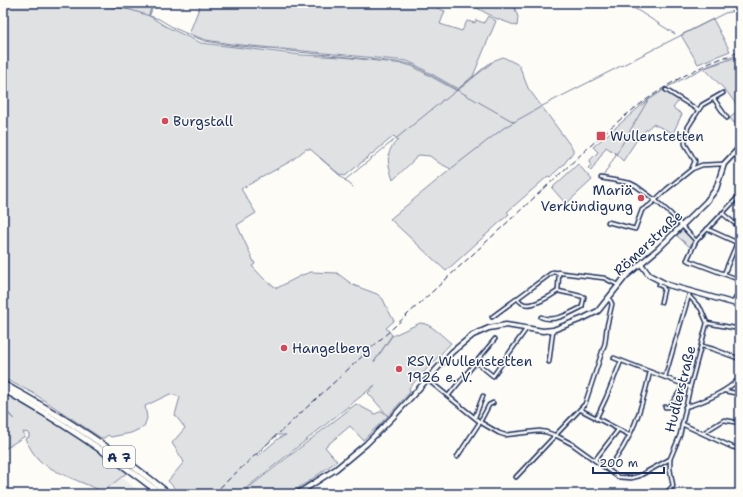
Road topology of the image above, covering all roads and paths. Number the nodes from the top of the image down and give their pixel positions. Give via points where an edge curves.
1 (666, 90) dead end
2 (723, 93) dead end
3 (714, 99) junction
4 (698, 110) junction
5 (727, 118) dead end
6 (740, 147) edge
7 (733, 153) junction
8 (740, 159) edge
9 (724, 164) junction
10 (692, 169) junction
11 (601, 178) dead end
12 (740, 195) edge
13 (655, 200) junction
14 (722, 213) junction
15 (608, 222) dead end
16 (682, 226) junction
17 (740, 226) edge
18 (707, 229) junction
19 (696, 241) junction
20 (738, 244) edge
21 (641, 264) junction
22 (559, 272) junction
23 (724, 274) junction
24 (740, 280) edge
25 (661, 281) junction
26 (619, 285) junction
27 (740, 290) edge
28 (558, 291) junction
29 (689, 293) junction
30 (518, 298) junction
31 (609, 298) junction
32 (661, 302) dead end
33 (733, 303) junction
34 (740, 305) edge
35 (492, 317) dead end
36 (541, 317) dead end
37 (707, 323) junction
38 (527, 328) junction
39 (740, 329) edge
40 (553, 330) junction
41 (495, 339) dead end
42 (702, 346) junction
43 (614, 358) dead end
44 (740, 359) edge
45 (622, 361) junction
46 (476, 362) junction
47 (549, 362) dead end
48 (650, 372) junction
49 (665, 377) junction
50 (740, 378) edge
51 (428, 380) junction
52 (3, 384) edge
53 (684, 385) junction
54 (690, 387) junction
55 (3, 389) edge
56 (724, 391) junction
57 (740, 394) edge
58 (448, 396) junction
59 (483, 396) dead end
60 (493, 403) dead end
61 (665, 407) dead end
62 (685, 407) junction
63 (581, 410) junction
64 (474, 418) junction
65 (596, 419) junction
66 (60, 420) junction
67 (480, 422) junction
68 (740, 423) edge
69 (67, 424) junction
70 (682, 424) junction
71 (618, 430) junction
72 (702, 433) junction
73 (629, 435) junction
74 (557, 436) junction
75 (740, 449) edge
76 (457, 456) dead end
77 (670, 459) junction
78 (595, 460) junction
79 (607, 469) junction
80 (516, 478) dead end
81 (3, 491) edge
82 (6, 494) edge
83 (161, 494) edge
84 (169, 494) edge
85 (297, 494) edge
86 (665, 494) edge

1 - 4 street
2 - 3 street
3 - 4 street via 704,103
3 - 5 street
4 - 10 street via 691,120 685,138 687,149 695,161
6 - 7 main road, Römerstraße
7 - 8 street
7 - 9 main road, Römerstraße
9 - 10 street via 702,165
9 - 16 main road, Römerstraße via 712,194
10 - 13 street
11 - 13 street via 630,183
12 - 14 street
13 - 15 street via 642,210 635,229
13 - 16 street
14 - 17 street
14 - 18 street
16 - 19 street
16 - 21 main road, Römerstraße
18 - 19 street
18 - 20 street
19 - 23 street via 687,260
20 - 23 street
21 - 25 main road via 648,274
21 - 26 main road, Römerstraße
22 - 26 street via 604,278
22 - 28 street
22 - 30 street via 549,274
23 - 24 street
25 - 29 main road
25 - 32 street via 659,285 664,290
26 - 31 main road, Römerstraße
27 - 33 street
28 - 30 street via 540,302 522,304
28 - 36 street via 584,297 582,307 557,318 547,320
29 - 33 main road
29 - 37 street via 701,309
29 - 49 street
30 - 35 street
31 - 40 main road, Römerstraße via 594,314
31 - 63 street via 612,304 606,326 605,343
33 - 34 main road
37 - 39 street
37 - 42 street, Hudlerstraße
38 - 40 main road, Römerstraße
38 - 46 street via 493,376
38 - 51 main road, Römerstraße via 488,328 473,335 461,344
40 - 47 street
41 - 46 street
42 - 44 street
42 - 54 street, Hudlerstraße
43 - 45 street
45 - 48 street
45 - 65 street
46 - 58 street
48 - 49 street
48 - 73 street via 640,410
49 - 53 street
50 - 56 street
51 - 58 street
51 - 85 main road, Römerstraße via 357,452
52 - 66 highway, A 7
53 - 54 street
53 - 61 street via 671,405
54 - 62 street, Hudlerstraße
55 - 66 highway, A 7
56 - 57 street
56 - 62 street
58 - 64 street
59 - 64 street
60 - 67 street via 489,404
62 - 70 street, Hudlerstraße
63 - 65 street
63 - 74 street
64 - 67 street
65 - 71 street
66 - 69 highway, A 7
67 - 74 street via 505,435 539,431
67 - 76 street
68 - 72 street via 724,420
69 - 83 highway, A 7
69 - 84 highway, A 7 via 115,453
70 - 72 street
70 - 77 street, Hudlerstraße
71 - 73 street
71 - 78 street
72 - 75 street
73 - 79 street via 621,453
74 - 78 street
74 - 80 street
77 - 79 street via 648,472 631,478 618,477
77 - 86 street via 673,486
78 - 79 street
81 - 82 street

